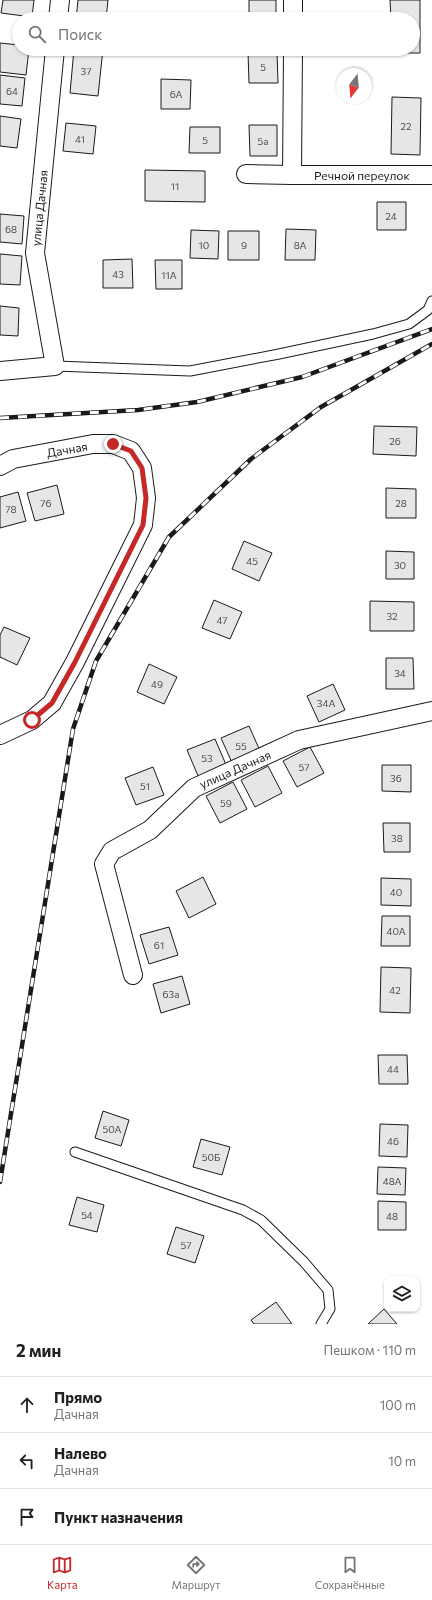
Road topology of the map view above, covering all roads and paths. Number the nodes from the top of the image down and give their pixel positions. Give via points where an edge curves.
1 (60, 0) edge
2 (293, 0) edge
3 (59, 12) edge
4 (293, 12) edge
5 (54, 56) edge
6 (293, 56) edge
7 (246, 174) dead end
8 (292, 174) junction
9 (432, 175) edge
10 (432, 301) edge
11 (55, 366) junction
12 (0, 371) edge
13 (0, 466) edge
14 (432, 711) edge
15 (0, 735) edge
16 (133, 975) dead end
17 (75, 1152) dead end
18 (321, 1324) edge

1 - 3 street
2 - 4 street
5 - 11 street, улица Дачная via 35,253
6 - 8 street
7 - 8 street, Речной переулок
8 - 9 street, Речной переулок
10 - 11 lane via 428,310 409,324 190,371
11 - 12 street
13 - 15 street, Дачная via 13,459 94,444 113,444 131,451 142,468 146,498 143,525 52,703 32,720
14 - 16 street, улица Дачная via 292,743 194,788 150,830 112,851 104,864
17 - 18 lane via 243,1210 261,1220 304,1262 328,1290 330,1309

